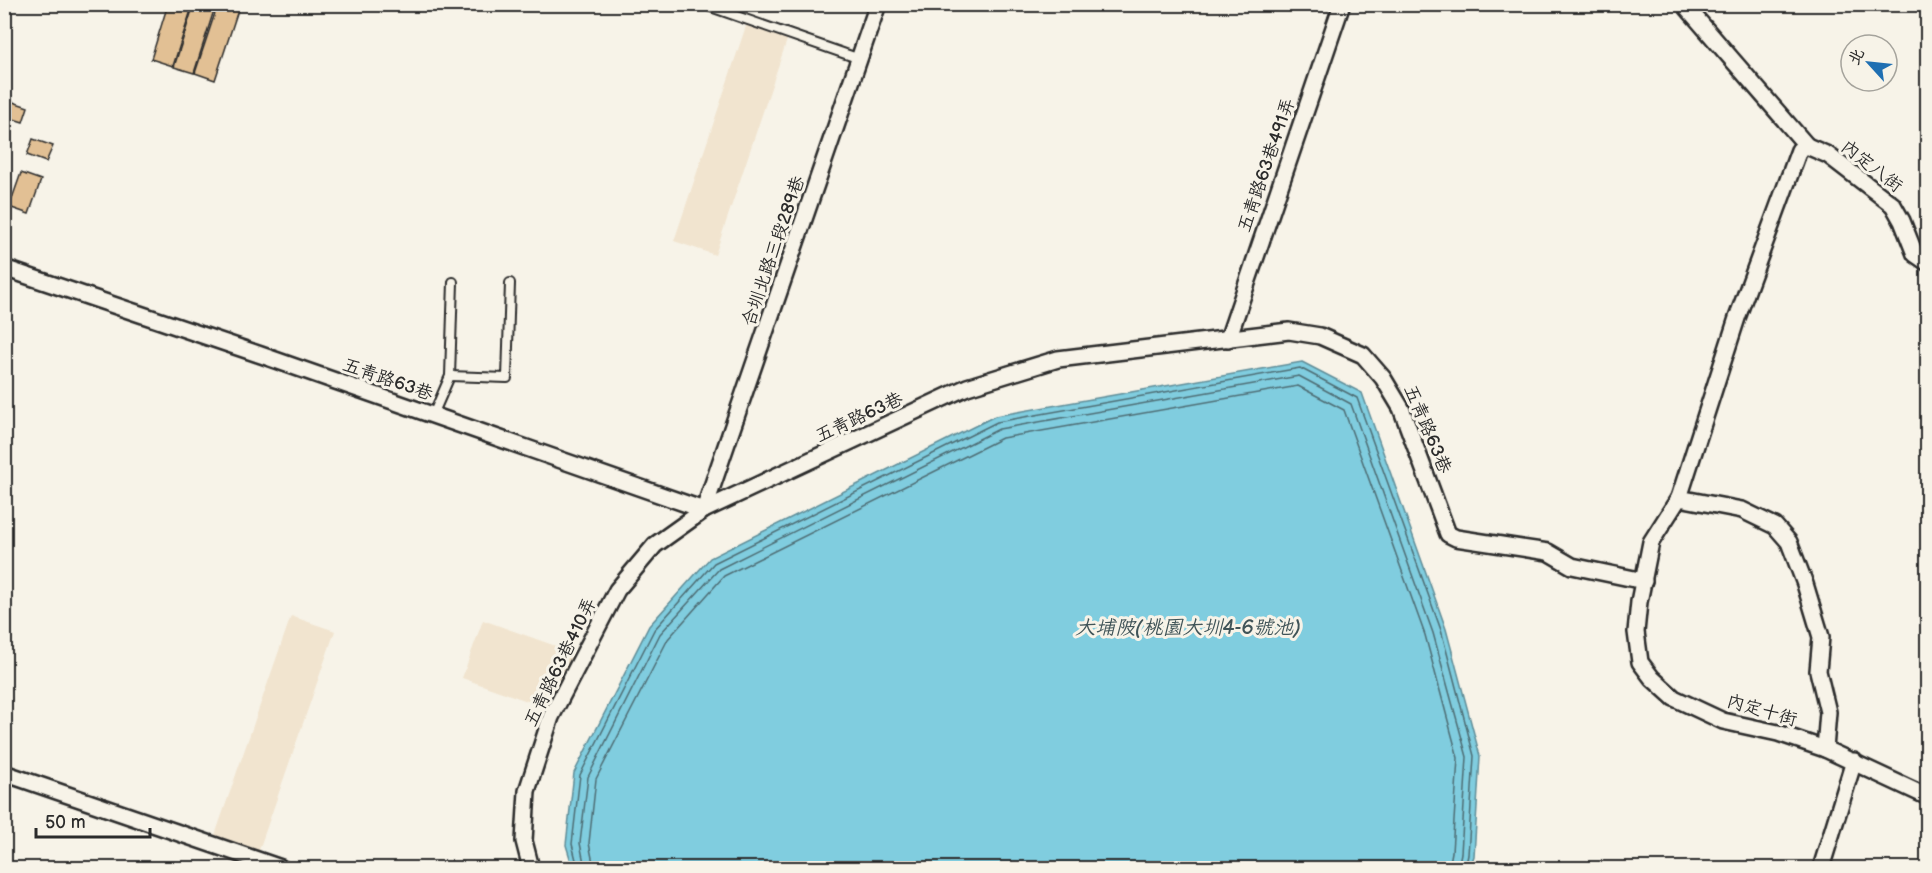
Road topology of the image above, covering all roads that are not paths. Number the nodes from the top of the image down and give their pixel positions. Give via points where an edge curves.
1 (702, 4) edge
2 (878, 4) edge
3 (1342, 4) edge
4 (1684, 4) edge
5 (860, 58) junction
6 (1803, 148) junction
7 (1928, 263) edge
8 (4, 268) edge
9 (453, 282) dead end
10 (510, 283) dead end
11 (1228, 339) junction
12 (450, 376) junction
13 (433, 415) junction
14 (1679, 498) junction
15 (704, 510) junction
16 (1644, 581) junction
17 (1825, 749) junction
18 (1854, 762) junction
19 (4, 773) edge
20 (1928, 797) edge
21 (281, 868) edge
22 (531, 868) edge
23 (1821, 868) edge

1 - 5 lane
2 - 5 street, 合圳北路三段289巷
3 - 11 street, 五青路63巷491弄
4 - 6 street
5 - 15 street, 合圳北路三段289巷
6 - 7 street, 內定八街 via 1828,155 1893,206 1915,254
6 - 14 street, 內定十街 via 1737,318
8 - 13 street, 五青路63巷
9 - 12 lane
10 - 12 lane via 507,378
11 - 15 street, 五青路63巷 via 1058,359 967,387
11 - 16 street, 五青路63巷 via 1289,331 1320,336 1363,355 1401,408 1448,534 1548,552 1572,566
12 - 13 lane
13 - 15 street, 五青路63巷
14 - 16 street, 內定十街 via 1651,542
14 - 17 street via 1742,510 1775,526 1789,542 1821,637 1818,671 1828,712
15 - 22 street, 五青路63巷410弄 via 655,545 617,590 551,717 527,791 524,841
16 - 17 street, 內定十街 via 1636,632 1640,662 1652,678 1674,698 1723,721
17 - 18 street, 內定十街
18 - 20 street, 內定十街
18 - 23 street
19 - 21 street

